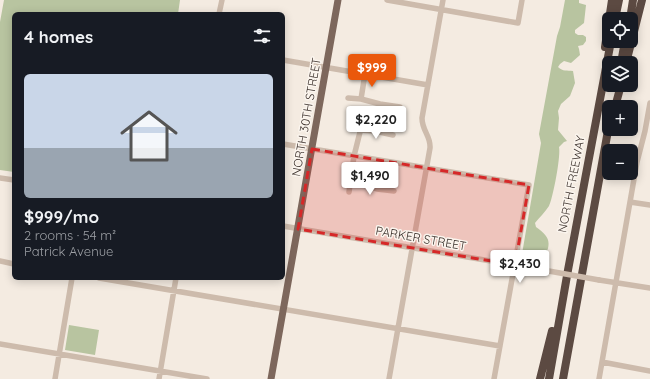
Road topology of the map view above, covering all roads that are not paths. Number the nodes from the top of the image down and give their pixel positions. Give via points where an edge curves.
1 (222, 0) edge
2 (338, 0) edge
3 (387, 0) edge
4 (443, 0) edge
5 (522, 0) edge
6 (612, 0) edge
7 (619, 0) edge
8 (633, 0) edge
9 (642, 0) edge
10 (441, 10) junction
11 (219, 12) edge
12 (616, 12) edge
13 (631, 12) edge
14 (610, 48) edge
15 (628, 56) edge
16 (285, 60) edge
17 (326, 67) junction
18 (365, 74) junction
19 (428, 85) junction
20 (348, 98) dead end
21 (361, 99) junction
22 (650, 103) edge
23 (400, 107) dead end
24 (361, 116) dead end
25 (649, 120) edge
26 (360, 130) junction
27 (393, 135) dead end
28 (607, 136) edge
29 (607, 136) edge
30 (592, 139) junction
31 (606, 141) junction
32 (285, 144) edge
33 (312, 149) junction
34 (354, 156) junction
35 (426, 168) junction
36 (0, 178) edge
37 (12, 180) edge
38 (351, 180) junction
39 (394, 191) dead end
40 (349, 192) dead end
41 (630, 202) junction
42 (650, 205) edge
43 (285, 226) edge
44 (298, 229) junction
45 (412, 248) junction
46 (0, 261) edge
47 (12, 264) edge
48 (515, 265) junction
49 (568, 270) junction
50 (72, 280) edge
51 (111, 280) edge
52 (176, 280) edge
53 (616, 283) junction
54 (650, 288) edge
55 (174, 291) junction
56 (284, 309) junction
57 (397, 329) junction
58 (0, 344) edge
59 (500, 346) junction
60 (59, 354) junction
61 (602, 362) junction
62 (160, 371) junction
63 (650, 371) edge
64 (54, 379) edge
65 (159, 379) edge
66 (207, 379) edge
67 (271, 379) edge
68 (389, 379) edge
69 (494, 379) edge
70 (540, 379) edge
71 (549, 379) edge
72 (564, 379) edge
73 (599, 379) edge

1 - 11 street
2 - 17 main road, NORTH 30TH STREET
3 - 10 street
4 - 10 street
5 - 10 street via 518,23
6 - 30 highway
7 - 12 highway
8 - 13 highway
9 - 15 highway
10 - 19 street
14 - 30 highway, NORTH FREEWAY
16 - 17 street
17 - 18 street
17 - 33 main road, NORTH 30TH STREET
18 - 19 street
18 - 21 street
19 - 35 street via 422,121 430,142
20 - 21 street
21 - 23 street
22 - 25 street
24 - 26 street
25 - 41 street via 637,162
26 - 27 street
26 - 34 street
28 - 31 highway
29 - 31 highway
30 - 49 highway, NORTH FREEWAY
31 - 72 highway
32 - 33 street
33 - 34 street
33 - 44 main road, NORTH 30TH STREET
34 - 35 street
34 - 38 street
35 - 45 street
35 - 48 street via 528,185
36 - 37 street
38 - 39 street via 377,189
38 - 40 street
41 - 42 street
41 - 53 street
43 - 44 street, PARKER STREET
44 - 45 street, PARKER STREET
44 - 56 main road, NORTH 30TH STREET
45 - 48 street, PARKER STREET
45 - 57 street
46 - 47 street
48 - 53 street, PARKER STREET, bridge
48 - 59 street
49 - 70 highway
49 - 71 highway, NORTH FREEWAY
50 - 60 street
51 - 55 street
52 - 55 street
53 - 54 street, PARKER STREET
53 - 61 street
55 - 56 street
55 - 62 street
56 - 57 street
56 - 67 main road, NORTH 30TH STREET
57 - 59 street
57 - 68 street
58 - 60 street
59 - 69 street
60 - 62 street
60 - 64 street
61 - 63 street
61 - 73 street
62 - 65 street
62 - 66 street

